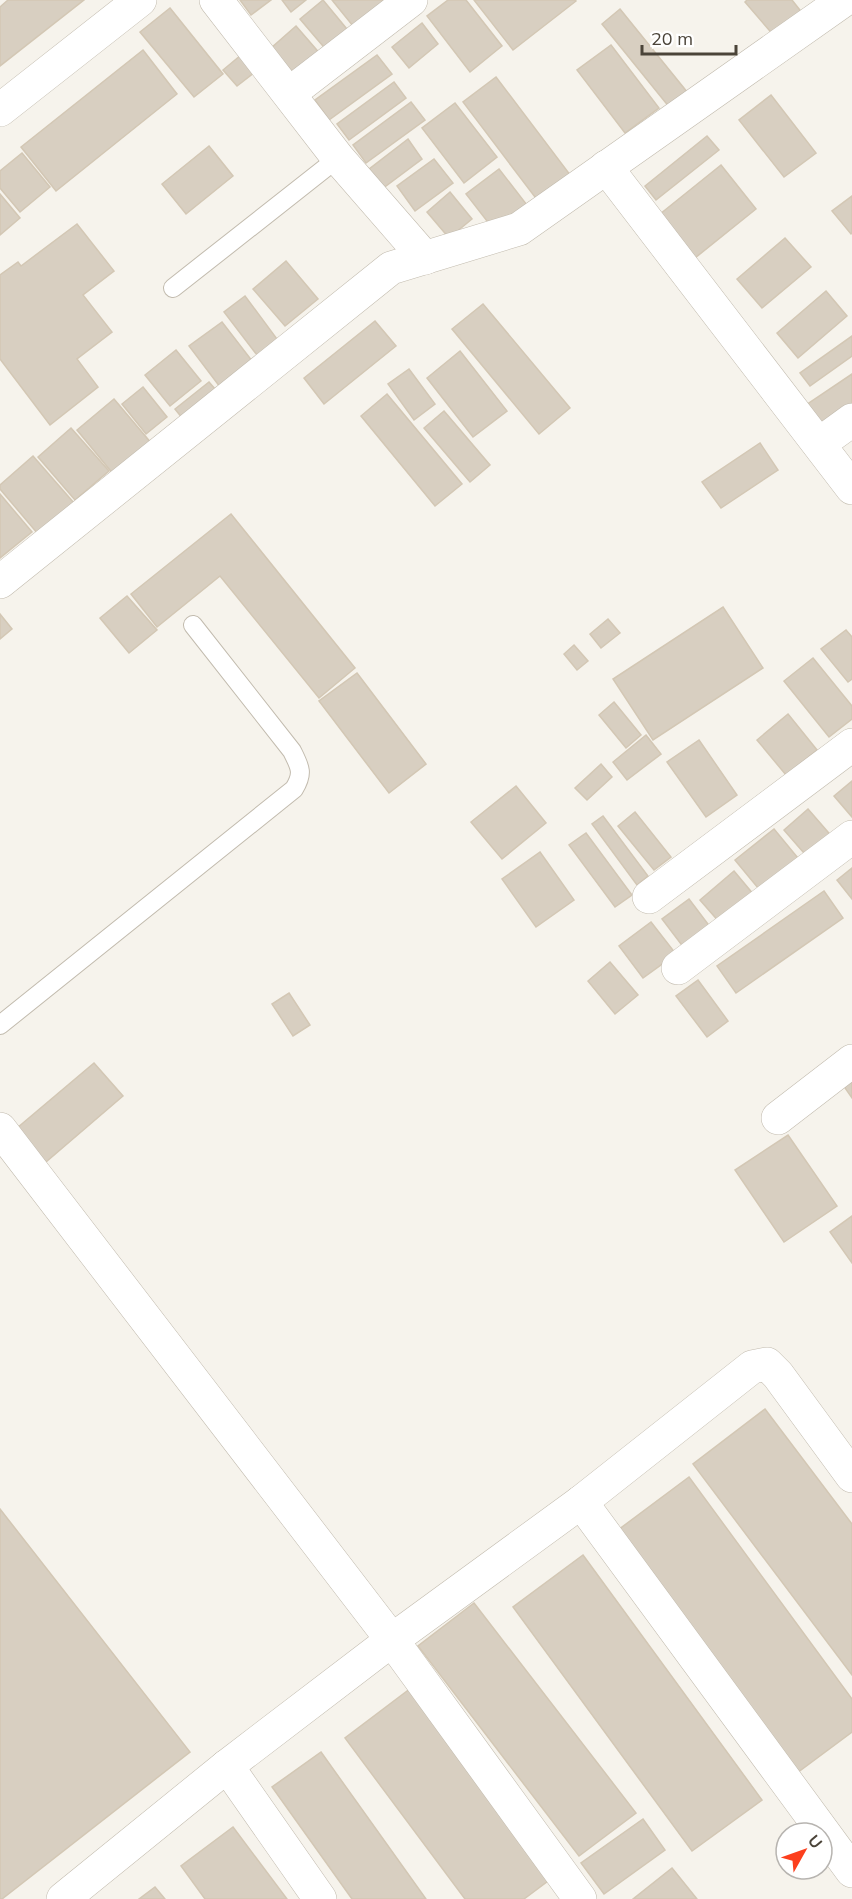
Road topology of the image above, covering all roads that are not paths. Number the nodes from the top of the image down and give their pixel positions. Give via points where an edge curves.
1 (140, 0) edge
2 (216, 0) edge
3 (411, 0) edge
4 (844, 0) edge
5 (290, 93) junction
6 (0, 110) edge
7 (338, 158) junction
8 (606, 167) junction
9 (425, 258) junction
10 (173, 288) dead end
11 (852, 420) edge
12 (819, 444) junction
13 (852, 488) edge
14 (0, 582) edge
15 (193, 625) dead end
16 (852, 745) edge
17 (852, 837) edge
18 (649, 897) dead end
19 (678, 969) dead end
20 (0, 1025) edge
21 (852, 1061) edge
22 (778, 1118) dead end
23 (0, 1129) edge
24 (852, 1476) edge
25 (581, 1502) junction
26 (392, 1640) junction
27 (227, 1766) junction
28 (852, 1871) edge
29 (63, 1899) edge
30 (320, 1899) edge
31 (580, 1899) edge

1 - 6 street
2 - 5 street
3 - 5 street
4 - 8 street
5 - 7 street
7 - 9 street
7 - 10 lane
8 - 9 street via 519,229
8 - 12 street
9 - 14 street via 391,268
11 - 12 street
12 - 13 street
15 - 20 lane via 292,751 302,770 301,778 294,789
16 - 18 street
17 - 19 street
21 - 22 street
23 - 26 street
24 - 25 street via 767,1364 752,1367
25 - 26 street
25 - 28 street
26 - 27 street
26 - 31 street
27 - 29 street
27 - 30 street

